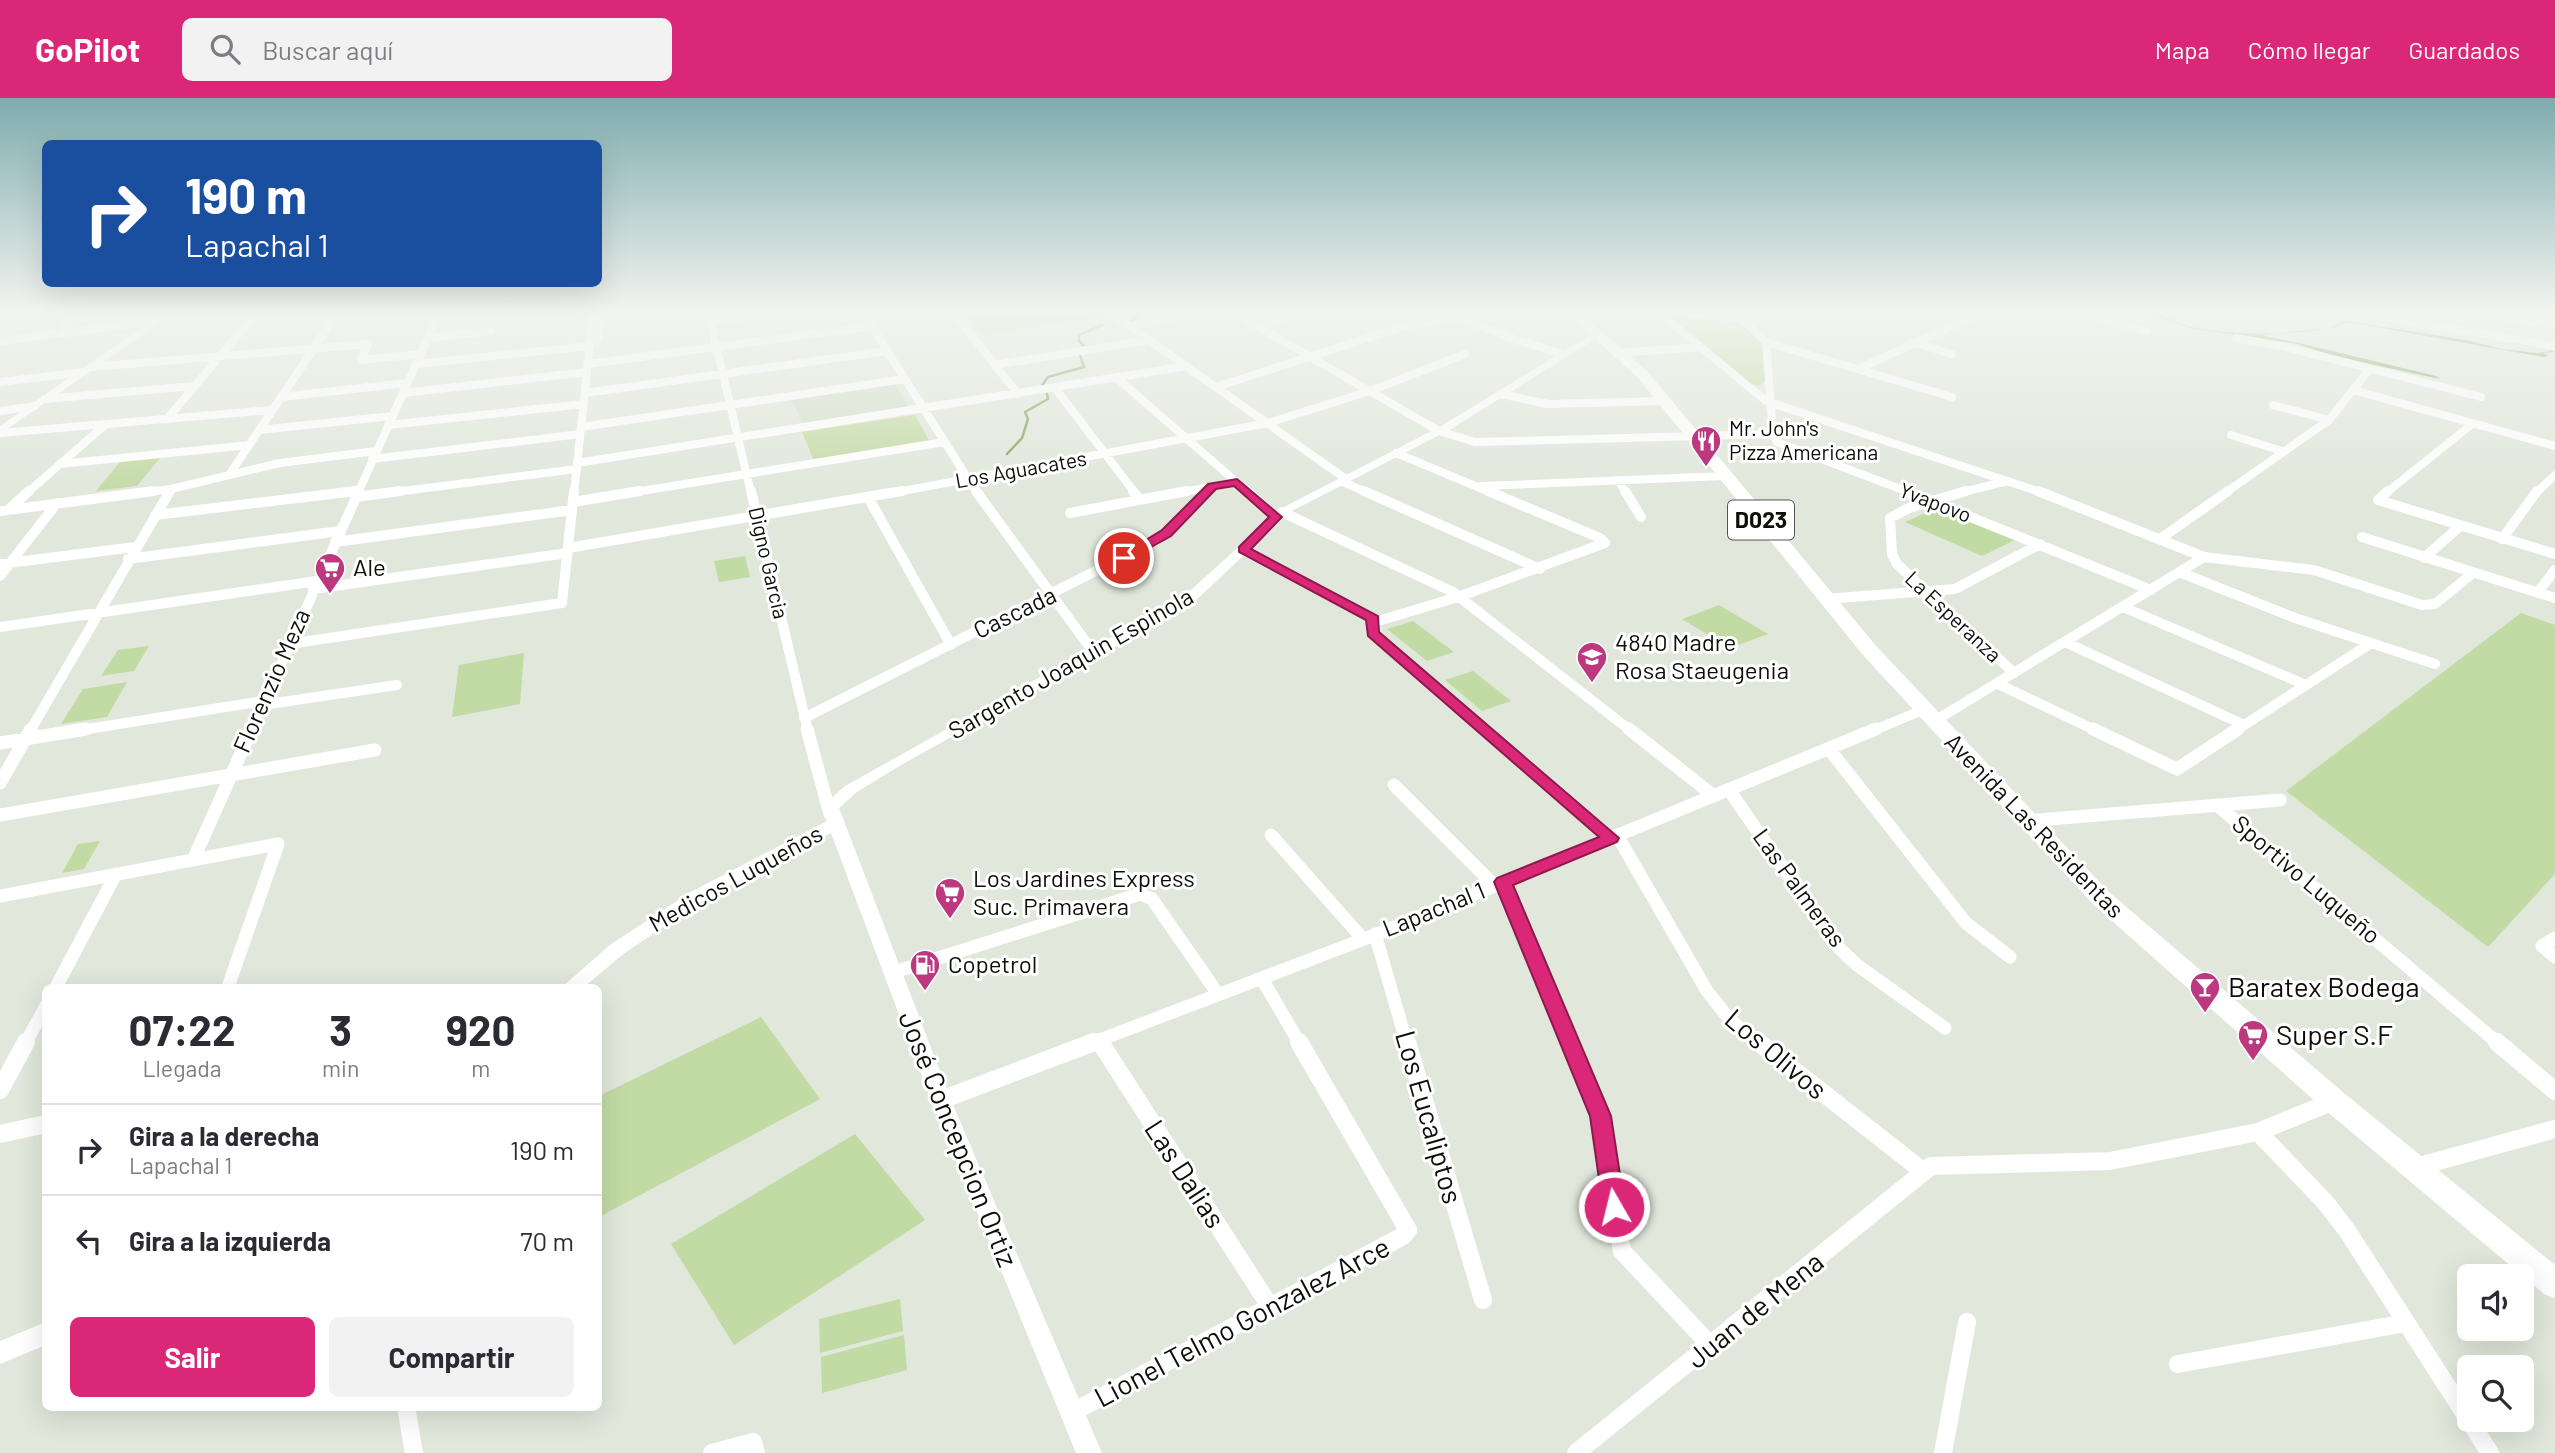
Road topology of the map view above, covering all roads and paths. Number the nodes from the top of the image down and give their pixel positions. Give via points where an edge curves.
1 (62, 374) edge
2 (80, 374) edge
3 (204, 374) edge
4 (296, 374) edge
5 (411, 374) edge
6 (541, 374) edge
7 (586, 374) edge
8 (722, 374) edge
9 (723, 374) edge
10 (902, 374) edge
11 (1002, 374) edge
12 (1139, 374) edge
13 (1198, 374) edge
14 (1259, 374) edge
15 (1341, 374) edge
16 (1413, 374) edge
17 (1531, 374) edge
18 (1640, 374) edge
19 (1733, 374) edge
20 (1769, 374) edge
21 (1876, 374) edge
22 (2366, 374) edge
23 (2386, 374) edge
24 (1117, 378) junction
25 (905, 379) junction
26 (0, 382) edge
27 (407, 383) junction
28 (194, 386) junction
29 (1216, 387) junction
30 (1055, 388) junction
31 (2353, 390) junction
32 (1370, 391) junction
33 (402, 393) junction
34 (1018, 394) junction
35 (1500, 394) junction
36 (281, 397) junction
37 (1952, 397) dead end
38 (2480, 397) dead end
39 (584, 398) junction
40 (45, 399) junction
41 (1666, 401) junction
42 (1772, 403) junction
43 (731, 405) junction
44 (2273, 405) dead end
45 (35, 406) junction
46 (924, 409) junction
47 (272, 410) junction
48 (0, 411) edge
49 (167, 419) junction
50 (390, 420) junction
51 (2329, 420) junction
52 (1268, 423) junction
53 (106, 424) junction
54 (2471, 425) junction
55 (259, 430) junction
56 (581, 430) junction
57 (1, 431) edge
58 (1439, 431) junction
59 (1773, 434) junction
60 (2231, 435) dead end
61 (1694, 437) junction
62 (739, 438) junction
63 (1188, 439) junction
64 (944, 442) junction
65 (249, 445) junction
66 (2555, 446) edge
67 (2282, 451) junction
68 (1396, 453) junction
69 (1105, 454) junction
70 (374, 455) junction
71 (61, 464) junction
72 (577, 466) junction
73 (229, 475) junction
74 (747, 476) junction
75 (1725, 476) junction
76 (2553, 479) edge
77 (968, 480) junction
78 (1344, 480) junction
79 (1618, 481) junction
80 (2008, 481) junction
81 (1237, 482) junction
82 (1477, 486) junction
83 (1212, 487) junction
84 (171, 489) junction
85 (357, 494) junction
86 (868, 497) junction
87 (1140, 500) junction
88 (1932, 501) junction
89 (57, 503) junction
90 (573, 506) junction
91 (4, 510) edge
92 (1070, 513) dead end
93 (155, 515) junction
94 (1279, 515) junction
95 (757, 516) junction
96 (1642, 517) dead end
97 (2459, 527) junction
98 (337, 536) junction
99 (2362, 537) dead end
100 (2160, 539) junction
101 (2502, 539) junction
102 (2040, 544) junction
103 (135, 547) junction
104 (1243, 550) junction
105 (568, 551) junction
106 (2555, 554) edge
107 (2204, 557) junction
108 (2424, 558) junction
109 (128, 559) junction
110 (5, 563) edge
111 (1539, 569) junction
112 (2555, 570) edge
113 (2179, 572) junction
114 (2473, 573) junction
115 (0, 576) edge
116 (315, 585) junction
117 (2151, 590) junction
118 (1927, 592) junction
119 (2538, 592) junction
120 (1052, 594) junction
121 (1458, 597) junction
122 (2555, 597) edge
123 (1825, 599) junction
124 (2123, 607) junction
125 (96, 614) junction
126 (1375, 622) junction
127 (0, 627) edge
128 (2065, 642) junction
129 (2371, 643) junction
130 (289, 644) junction
131 (951, 645) junction
132 (1094, 653) junction
133 (2435, 664) dead end
134 (2014, 673) junction
135 (1998, 684) junction
136 (397, 685) dead end
137 (2306, 685) junction
138 (262, 703) junction
139 (1928, 716) junction
140 (804, 718) junction
141 (2244, 725) junction
142 (24, 740) junction
143 (0, 743) edge
144 (1829, 749) junction
145 (375, 750) dead end
146 (231, 775) junction
147 (0, 783) edge
148 (1394, 785) dead end
149 (1728, 790) junction
150 (1714, 796) junction
151 (2280, 800) dead end
152 (2217, 805) junction
153 (0, 815) edge
154 (833, 819) junction
155 (2027, 821) junction
156 (1271, 835) dead end
157 (1614, 837) junction
158 (192, 860) junction
159 (116, 874) junction
160 (1499, 884) junction
161 (0, 896) edge
162 (1369, 937) junction
163 (2555, 938) edge
164 (2010, 957) dead end
165 (2555, 957) edge
166 (891, 973) junction
167 (1262, 979) junction
168 (58, 984) edge
169 (229, 984) edge
170 (575, 984) edge
171 (1218, 994) junction
172 (42, 1013) edge
173 (1945, 1028) dead end
174 (1099, 1040) junction
175 (0, 1090) edge
176 (2555, 1091) edge
177 (941, 1100) junction
178 (2334, 1101) junction
179 (42, 1125) edge
180 (2555, 1129) edge
181 (2258, 1132) junction
182 (0, 1134) edge
183 (2416, 1167) junction
184 (1927, 1169) junction
185 (2555, 1284) edge
186 (1483, 1300) dead end
187 (1270, 1308) junction
188 (1967, 1322) dead end
189 (2406, 1324) junction
190 (42, 1335) edge
191 (1712, 1346) junction
192 (0, 1353) edge
193 (2178, 1364) dead end
194 (407, 1411) edge
195 (1071, 1413) junction
196 (755, 1448) edge
197 (1087, 1452) edge
198 (414, 1453) edge
199 (712, 1453) edge
200 (1576, 1453) edge
201 (1943, 1453) edge
202 (2490, 1453) edge

1 - 26 street
2 - 40 street
3 - 28 street
4 - 36 street
5 - 27 street, Florenzio Meza
6 - 33 street
7 - 39 street
8 - 39 street
9 - 43 street, Digno Garcia
10 - 25 street
11 - 34 street
12 - 24 street
13 - 29 street
14 - 29 street
15 - 32 street
16 - 32 street, Los Aguacates
17 - 35 street, Sargento Joaquin Espinola
18 - 41 main road, Avenida Las Residentas / D023
19 - 42 street
20 - 42 street
21 - 37 street
22 - 31 street
23 - 38 street
24 - 30 street
24 - 63 street
25 - 43 street
25 - 46 street
27 - 33 street, Florenzio Meza
27 - 36 street
28 - 40 street
28 - 49 street
29 - 52 street
30 - 34 street
30 - 69 street
31 - 51 street
31 - 54 street
32 - 52 street, Los Aguacates
32 - 58 street
33 - 50 street, Florenzio Meza
34 - 46 street
35 - 41 street via 1548,404
35 - 58 street, Sargento Joaquin Espinola
36 - 47 street
39 - 50 street
39 - 56 street
40 - 45 street
41 - 61 main road, Avenida Las Residentas / D023
42 - 59 street
42 - 80 street
43 - 56 street
43 - 62 street, Digno Garcia
44 - 51 street
45 - 48 street
45 - 57 street
46 - 62 street
46 - 64 street
47 - 49 street
47 - 55 street
49 - 53 street
50 - 55 street
50 - 70 street, Florenzio Meza
51 - 67 street
52 - 63 street, Los Aguacates
52 - 78 street
53 - 57 street
53 - 71 street
54 - 66 street
54 - 97 street via 2378,500
55 - 65 street
56 - 70 street
56 - 72 street
58 - 61 street via 1491,444
58 - 68 street, Sargento Joaquin Espinola
59 - 61 street
59 - 88 street, Yvapovo via 1786,447
60 - 67 street
61 - 75 main road, Avenida Las Residentas / D023
62 - 72 street
62 - 74 street, Digno Garcia
63 - 69 street, Los Aguacates
63 - 81 street
64 - 74 street
64 - 77 street
65 - 71 street
65 - 73 street
67 - 100 street
68 - 78 street, Sargento Joaquin Espinola
68 - 82 street
69 - 77 street, Los Aguacates
69 - 87 street
70 - 73 street via 280,463
70 - 85 street, Florenzio Meza
71 - 91 street
72 - 85 street
72 - 90 street
73 - 84 street
74 - 90 street
74 - 95 street, Digno Garcia
75 - 79 street
75 - 123 main road, Avenida Las Residentas / D023
76 - 101 street via 2528,500
77 - 86 street, Los Aguacates
77 - 120 street
78 - 94 street, Sargento Joaquin Espinola
78 - 111 street
79 - 82 street
79 - 96 street
80 - 88 street, La Esperanza
80 - 100 street
81 - 83 street
81 - 94 street
82 - 111 street via 1604,541
83 - 87 street
83 - 120 street, Cascada via 1157,540
84 - 89 street
84 - 93 street
85 - 93 street
85 - 98 street, Florenzio Meza
86 - 95 street, Los Aguacates
86 - 131 street
87 - 92 street
88 - 102 street, Yvapovo
88 - 118 street, La Esperanza via 1895,512 1890,518 1894,561
89 - 91 street
89 - 110 street
90 - 98 street
90 - 105 street
93 - 103 street
94 - 104 street, Sargento Joaquin Espinola
94 - 121 street
95 - 105 street, Los Aguacates
95 - 140 street, Digno Garcia
97 - 101 street
97 - 108 street
98 - 109 street
98 - 116 street, Florenzio Meza
99 - 108 street
100 - 107 street
101 - 106 street
102 - 117 street, Yvapovo
102 - 118 street via 1966,586
103 - 109 street
103 - 110 street
104 - 126 street
104 - 132 street, Sargento Joaquin Espinola via 1188,600
105 - 116 street, Los Aguacates
105 - 130 street via 562,603
107 - 113 street, Lapachal 1
107 - 114 street via 2314,570 2422,605 2435,604
108 - 114 street
109 - 125 street
110 - 115 street
111 - 121 street
112 - 119 street
113 - 117 street, Lapachal 1
113 - 129 street
114 - 119 street
116 - 125 street, Los Aguacates
116 - 130 street, Florenzio Meza
117 - 124 street, Lapachal 1
118 - 123 street
118 - 134 street, La Esperanza
119 - 122 street
120 - 131 street, Cascada
120 - 132 street
121 - 126 street
121 - 150 street
123 - 139 main road, Avenida Las Residentas / D023
124 - 128 street, Lapachal 1
124 - 137 street
125 - 127 street, Los Aguacates
125 - 142 street
126 - 157 street, Los Olivos via 1373,634
128 - 134 street, Lapachal 1
128 - 141 street
129 - 133 street
129 - 137 street
130 - 138 street, Florenzio Meza
131 - 140 street, Cascada
132 - 154 street, Sargento Joaquin Espinola via 851,789 830,807
134 - 135 street, Lapachal 1
135 - 139 street, Lapachal 1
135 - 141 street via 2171,768 2179,769
136 - 138 street
137 - 141 street
138 - 142 street
138 - 146 street, Florenzio Meza
139 - 144 street, Lapachal 1
139 - 155 main road, Avenida Las Residentas / D023
140 - 154 street, Digno Garcia
142 - 143 street
142 - 147 street
144 - 149 street, Lapachal 1
144 - 164 street via 1966,923
145 - 146 street
146 - 153 street
146 - 158 street, Florenzio Meza
148 - 160 street
149 - 150 street, Lapachal 1
149 - 173 street, Las Palmeras via 1839,948
150 - 157 street, Lapachal 1
151 - 152 street
152 - 155 street
152 - 176 street, Sportivo Luqueño
154 - 166 street, José Concepcion Ortiz
154 - 170 street, Medicos Luqueños via 695,897
155 - 178 main road, Avenida Las Residentas / D023 via 2101,898
156 - 162 street
157 - 160 street, Lapachal 1
157 - 184 street, Los Olivos via 1707,991 1730,1020
158 - 159 street
158 - 169 street via 278,844
159 - 161 street
159 - 168 street
160 - 162 street, Lapachal 1
160 - 191 street via 1601,1116 1622,1251
162 - 167 street, Lapachal 1
162 - 186 street, Los Eucaliptos
163 - 165 street via 2542,946
166 - 171 street via 1140,894 1152,899
166 - 177 street, José Concepcion Ortiz
167 - 171 street, Lapachal 1
167 - 187 street, Lionel Telmo Gonzalez Arce via 1408,1228 1403,1236
171 - 174 street, Lapachal 1
172 - 175 street
174 - 177 street, Lapachal 1
174 - 187 street, Las Dalias
177 - 195 street, José Concepcion Ortiz
178 - 181 street
178 - 183 main road, Avenida Las Residentas / D023
179 - 182 street
180 - 183 street
181 - 184 street via 2110,1161
181 - 189 street via 2341,1222
183 - 185 main road, Avenida Las Residentas / D023
184 - 191 street, Juan de Mena
187 - 195 street, Lionel Telmo Gonzalez Arce
188 - 201 street
189 - 193 street
189 - 202 street
190 - 192 street
191 - 200 street, Juan de Mena
194 - 198 street
195 - 197 street, José Concepcion Ortiz
196 - 199 street

